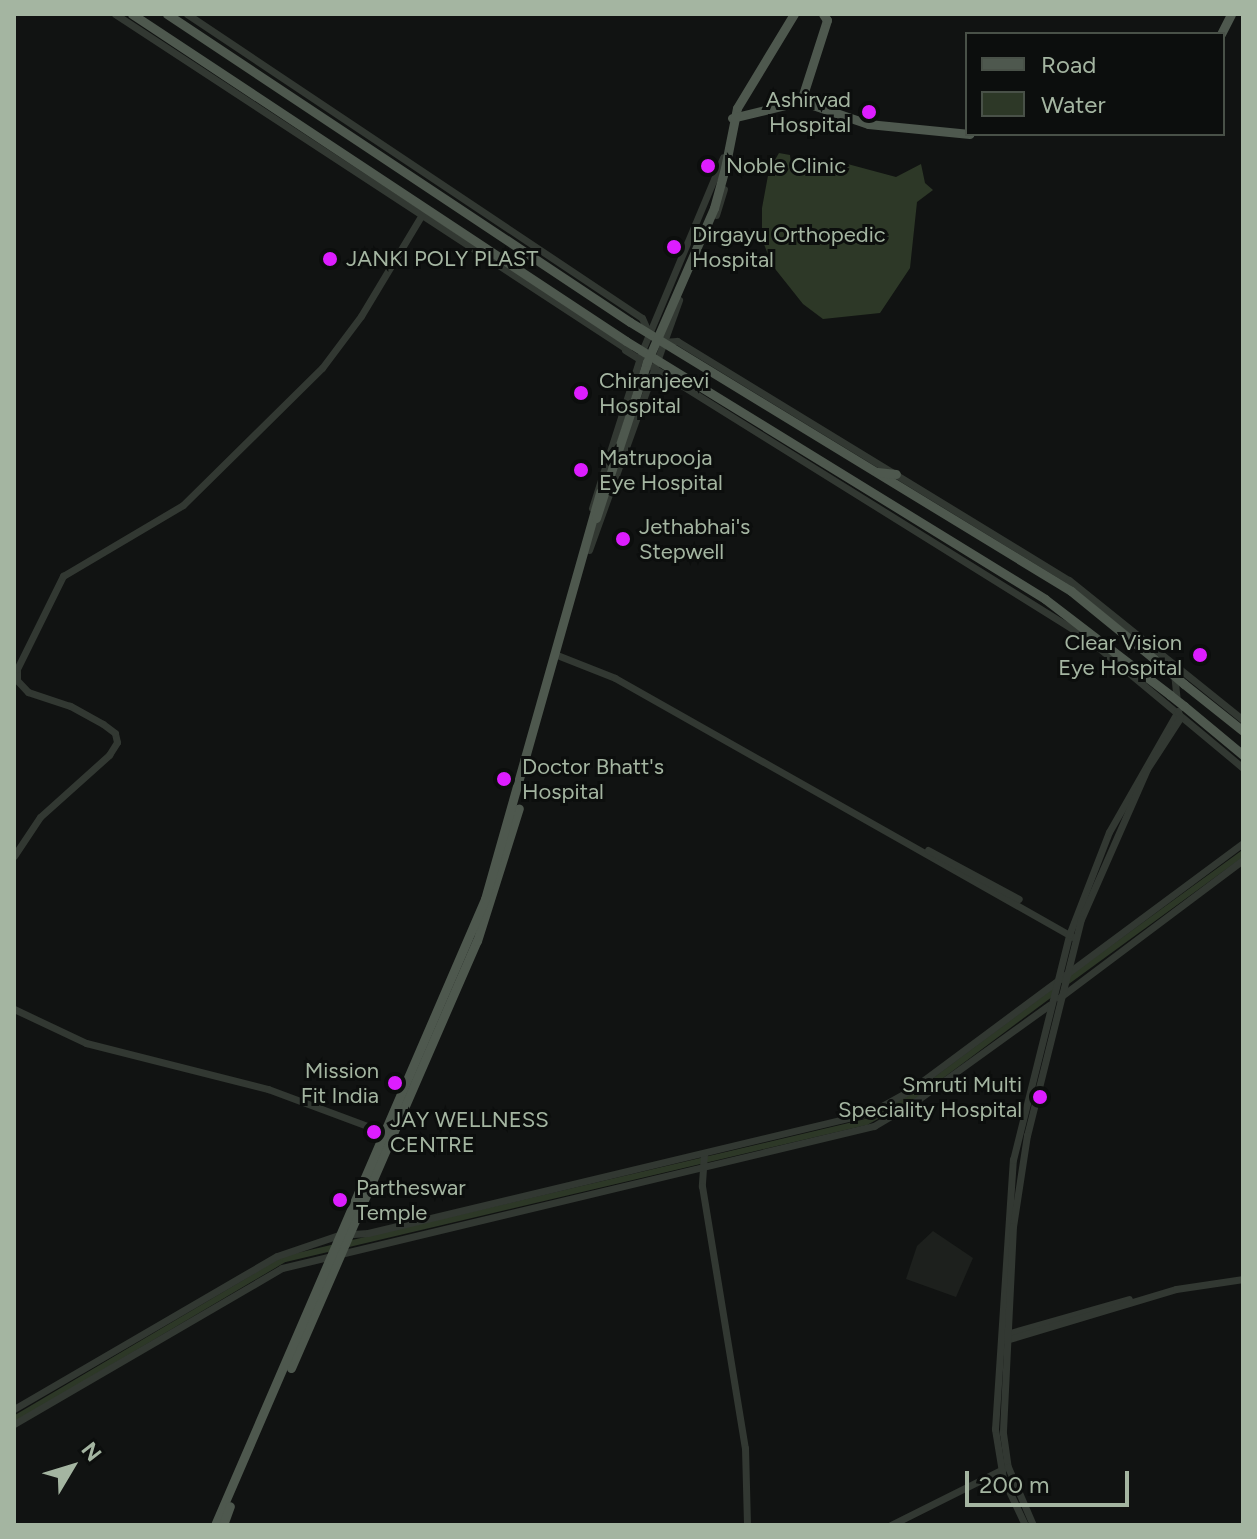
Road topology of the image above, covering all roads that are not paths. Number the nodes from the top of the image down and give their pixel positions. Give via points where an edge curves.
1 (115, 14) edge
2 (132, 14) edge
3 (167, 14) edge
4 (187, 14) edge
5 (792, 14) edge
6 (823, 14) edge
7 (1231, 14) edge
8 (196, 26) junction
9 (1222, 32) edge
10 (801, 101) junction
11 (733, 118) junction
12 (965, 134) edge
13 (724, 162) junction
14 (424, 212) junction
15 (479, 218) junction
16 (651, 329) junction
17 (664, 337) junction
18 (640, 356) junction
19 (653, 364) junction
20 (840, 445) junction
21 (874, 471) junction
22 (896, 474) junction
23 (593, 518) junction
24 (589, 550) junction
25 (1054, 581) junction
26 (1045, 599) junction
27 (558, 657) junction
28 (1172, 660) junction
29 (1179, 712) junction
30 (1243, 720) edge
31 (1243, 731) edge
32 (1243, 755) edge
33 (1243, 768) edge
34 (1243, 843) edge
35 (14, 856) edge
36 (1243, 860) edge
37 (1073, 934) junction
38 (1061, 976) junction
39 (1053, 1002) junction
40 (14, 1009) edge
41 (847, 1121) junction
42 (388, 1133) junction
43 (850, 1133) dead end
44 (704, 1154) junction
45 (703, 1167) junction
46 (342, 1237) junction
47 (339, 1252) junction
48 (1243, 1277) edge
49 (1004, 1337) junction
50 (96, 1362) junction
51 (103, 1373) junction
52 (14, 1409) edge
53 (14, 1424) edge
54 (1004, 1468) junction
55 (215, 1525) edge
56 (223, 1525) edge
57 (747, 1525) edge
58 (891, 1525) edge
59 (1025, 1525) edge
60 (1033, 1525) edge

1 - 14 street
2 - 14 main road
3 - 8 main road
4 - 8 street
5 - 11 main road
6 - 10 main road via 827,20
7 - 9 main road
8 - 15 main road
10 - 11 main road
10 - 12 main road via 868,124
11 - 13 main road
13 - 16 street
13 - 17 street via 720,206
13 - 23 main road, bridge via 711,207 644,361
13 - 23 main road, bridge via 714,208 647,362
14 - 18 main road
14 - 18 street
14 - 35 street via 340,346 211,479 183,505 63,576 17,669 17,680 28,692 103,724 117,742 40,817
15 - 16 main road
15 - 16 street via 642,318
16 - 17 main road
16 - 18 street
17 - 19 street
17 - 20 main road
17 - 20 street
18 - 19 main road
18 - 23 street
19 - 24 street
19 - 26 main road
19 - 29 street via 1087,638
20 - 21 main road
20 - 22 street
21 - 22 main road
21 - 25 main road
22 - 28 street via 1069,580
23 - 24 main road
23 - 27 main road
24 - 27 main road
25 - 26 main road
25 - 31 main road, bridge
26 - 29 main road, bridge via 1170,695
27 - 37 street via 587,665
27 - 42 main road via 493,901
28 - 29 street
28 - 30 street
29 - 32 main road
29 - 33 street
29 - 37 street via 1147,769
34 - 38 street
36 - 39 street
37 - 38 street
38 - 39 street
38 - 41 street via 889,1104
39 - 45 street via 874,1126
39 - 49 street via 1022,1159
40 - 42 street via 86,1043 268,1089
41 - 43 street
41 - 44 street
42 - 46 main road
44 - 45 street
44 - 46 street
45 - 47 street
45 - 57 street via 745,1448
46 - 47 main road
46 - 50 street via 255,1266
47 - 51 street via 262,1278
47 - 55 main road
47 - 56 main road
48 - 49 street via 1212,1280
49 - 54 street
50 - 51 street
50 - 52 street
51 - 53 street
54 - 58 street
54 - 59 street
54 - 60 street

